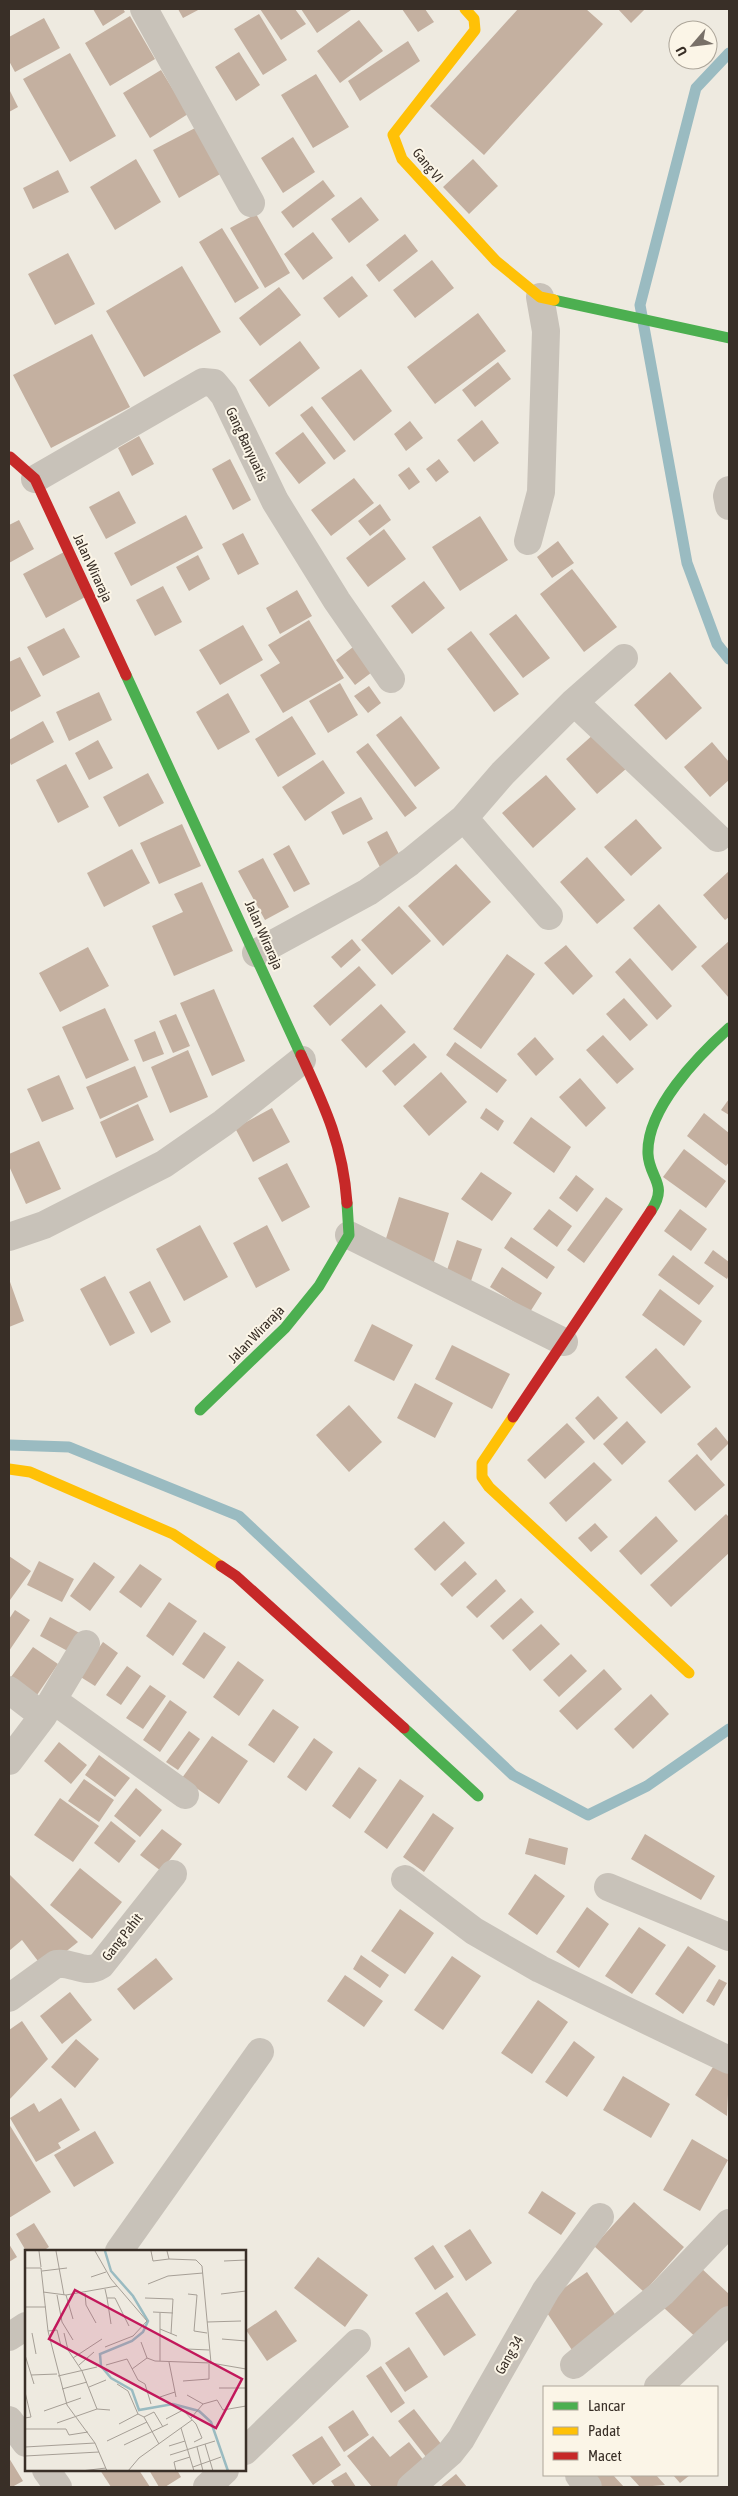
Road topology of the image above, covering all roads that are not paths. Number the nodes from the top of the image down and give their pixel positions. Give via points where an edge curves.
1 (144, 9) edge
2 (465, 9) edge
3 (251, 203) dead end
4 (540, 297) junction
5 (729, 338) edge
6 (11, 443) dead end
7 (9, 458) edge
8 (35, 479) junction
9 (729, 490) edge
10 (729, 506) edge
11 (528, 541) dead end
12 (624, 658) dead end
13 (391, 679) dead end
14 (574, 702) junction
15 (464, 818) junction
16 (718, 838) dead end
17 (549, 916) dead end
18 (256, 953) junction
19 (729, 1028) edge
20 (302, 1060) junction
21 (349, 1235) junction
22 (9, 1237) edge
23 (564, 1342) junction
24 (200, 1410) dead end
25 (9, 1469) edge
26 (86, 1644) dead end
27 (689, 1674) dead end
28 (9, 1690) edge
29 (48, 1708) junction
30 (9, 1761) edge
31 (185, 1795) dead end
32 (478, 1796) dead end
33 (173, 1874) dead end
34 (405, 1879) dead end
35 (608, 1887) dead end
36 (729, 1937) edge
37 (9, 1998) edge
38 (260, 2052) dead end
39 (729, 2060) edge
40 (600, 2217) dead end
41 (729, 2223) edge
42 (120, 2250) edge
43 (729, 2320) edge
44 (25, 2327) edge
45 (9, 2337) edge
46 (357, 2343) dead end
47 (574, 2365) dead end
48 (659, 2386) edge
49 (9, 2420) edge
50 (25, 2442) edge
51 (246, 2450) edge
52 (47, 2471) edge
53 (224, 2471) edge
54 (580, 2476) edge
55 (58, 2487) edge
56 (207, 2487) edge
57 (411, 2487) edge
58 (588, 2487) edge

1 - 3 street
2 - 4 street, Gang VI via 474,19 475,30 393,134 402,159 430,191 496,261
4 - 5 street
4 - 11 street via 546,331 541,492
6 - 7 street
7 - 8 street, Jalan Wiraraja
8 - 13 street, Gang Banyuatis via 203,382 214,383 224,395 275,501 337,601
8 - 18 street, Jalan Wiraraja
9 - 10 street
12 - 14 street
14 - 15 street via 503,773
14 - 16 street
15 - 17 street
15 - 18 street via 368,892
18 - 20 street, Jalan Wiraraja
19 - 23 street via 698,1059 666,1101 650,1136 648,1154 658,1184 656,1202
20 - 21 street, Jalan Wiraraja via 332,1123 345,1174
20 - 22 street via 164,1164 44,1225
21 - 23 street
21 - 24 street, Jalan Wiraraja via 319,1286 285,1328
23 - 27 street via 482,1463 482,1477
25 - 32 street via 30,1472 173,1534 236,1576
26 - 29 street
28 - 29 street
29 - 30 street
29 - 31 street
33 - 37 street, Gang Pahit via 101,1965 84,1970 64,1962 56,1964
34 - 39 street via 474,1931 540,1969
35 - 36 street
38 - 42 street
40 - 57 street, Gang 34 via 546,2290 461,2439
41 - 47 street via 662,2293
43 - 48 street
44 - 45 street
46 - 51 street
49 - 50 street
52 - 55 street
53 - 56 street
54 - 58 street

